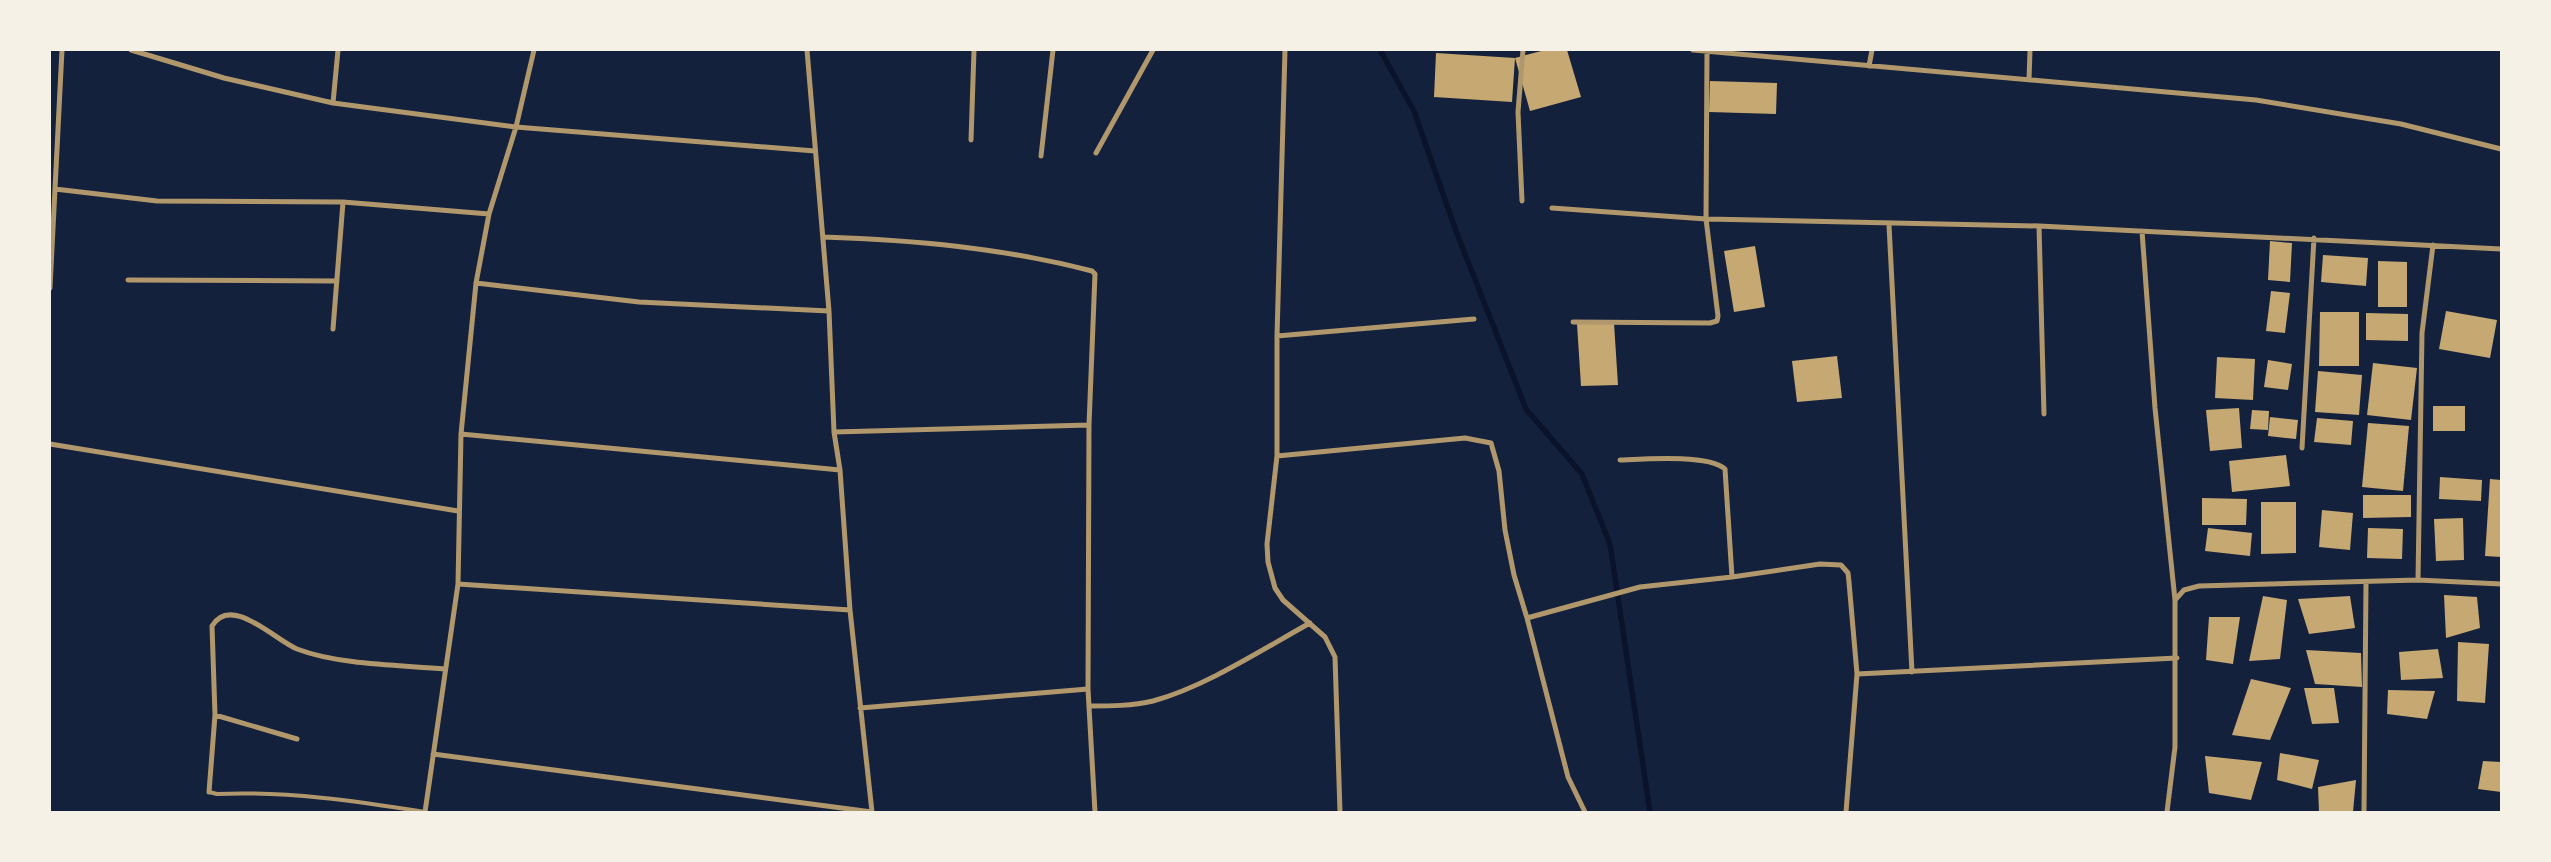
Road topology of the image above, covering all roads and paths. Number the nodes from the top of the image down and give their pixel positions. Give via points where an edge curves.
1 (62, 50) edge
2 (131, 50) edge
3 (338, 50) edge
4 (534, 50) edge
5 (807, 50) edge
6 (974, 50) edge
7 (1053, 50) edge
8 (1153, 50) edge
9 (1285, 50) edge
10 (1523, 50) edge
11 (1693, 50) edge
12 (1872, 50) edge
13 (2030, 50) edge
14 (1707, 51) junction
15 (1869, 66) junction
16 (2029, 80) junction
17 (333, 103) junction
18 (516, 127) junction
19 (971, 140) dead end
20 (2501, 149) edge
21 (815, 151) junction
22 (1096, 153) dead end
23 (1041, 156) dead end
24 (55, 189) junction
25 (1522, 201) dead end
26 (343, 202) junction
27 (1552, 208) dead end
28 (489, 214) junction
29 (1706, 219) junction
30 (1889, 225) junction
31 (2039, 226) junction
32 (2142, 231) junction
33 (823, 237) junction
34 (2314, 238) junction
35 (2433, 245) junction
36 (2501, 249) edge
37 (128, 280) dead end
38 (336, 281) junction
39 (476, 284) junction
40 (50, 288) edge
41 (829, 311) junction
42 (1474, 319) dead end
43 (1573, 322) dead end
44 (333, 329) dead end
45 (1278, 336) junction
46 (2044, 414) dead end
47 (1090, 425) junction
48 (834, 432) junction
49 (461, 434) junction
50 (50, 444) edge
51 (2302, 448) dead end
52 (1278, 456) junction
53 (1620, 460) dead end
54 (840, 470) junction
55 (458, 511) junction
56 (1732, 577) junction
57 (2418, 580) junction
58 (2366, 583) junction
59 (458, 584) junction
60 (2501, 584) edge
61 (2176, 600) junction
62 (850, 610) junction
63 (1527, 618) junction
64 (1310, 623) junction
65 (2177, 658) junction
66 (446, 669) junction
67 (1912, 672) junction
68 (1857, 674) junction
69 (1088, 689) junction
70 (1088, 706) junction
71 (860, 708) junction
72 (216, 715) junction
73 (298, 739) dead end
74 (433, 754) junction
75 (209, 792) joint
76 (425, 812) edge
77 (872, 812) edge
78 (1094, 812) edge
79 (1340, 812) edge
80 (1585, 812) edge
81 (1846, 812) edge
82 (2167, 812) edge
83 (2364, 812) edge

1 - 24 street
2 - 17 street via 224,78
3 - 17 street
4 - 18 street
5 - 21 street
6 - 19 street
7 - 23 street
8 - 22 street
9 - 45 street
10 - 25 street via 1518,112
11 - 14 street
12 - 15 street
13 - 16 street
14 - 15 street
14 - 29 street
15 - 16 street
16 - 20 street via 2256,100 2401,124
17 - 18 street
18 - 21 street
18 - 28 street
21 - 33 street
24 - 26 street via 157,201
24 - 40 street
26 - 28 street
26 - 38 street
27 - 29 street
28 - 39 street
29 - 30 street
29 - 43 street via 1717,321
30 - 31 street
30 - 67 street
31 - 32 street
31 - 46 street
32 - 34 street
32 - 61 street via 2155,408
33 - 41 street
33 - 47 street via 906,240 996,250 1093,272 1096,277
34 - 35 street
34 - 51 street
35 - 36 street
35 - 57 street via 2422,333
37 - 38 street
38 - 44 street
39 - 41 street via 639,302
39 - 49 street
41 - 48 street
42 - 45 street
45 - 52 street
47 - 48 street
47 - 69 street
48 - 54 street
49 - 54 street
49 - 55 street
50 - 55 street
52 - 63 street via 1465,438 1491,443 1499,471 1504,530
52 - 64 street via 1267,544 1268,562 1275,588 1283,600
53 - 56 street via 1711,462 1725,469
54 - 62 street
55 - 59 street
56 - 63 street via 1640,588
56 - 68 street via 1820,564 1841,565 1848,573
57 - 58 street
57 - 60 street
58 - 61 street via 2198,586 2184,590
58 - 83 street
59 - 62 street
59 - 66 street
61 - 65 street
62 - 71 street
63 - 80 street via 1568,777
64 - 70 street via 1178,693 1125,705
64 - 79 street via 1325,637 1335,657
65 - 67 street
65 - 82 street via 2175,747
66 - 72 street via 319,656 296,648 240,615 228,614 220,616 212,626
66 - 74 street
67 - 68 street
68 - 81 street
69 - 70 street
69 - 71 street
70 - 78 street
71 - 77 street
72 - 73 street
72 - 75 street
74 - 76 street
74 - 77 street
75 - 76 lane via 294,795

